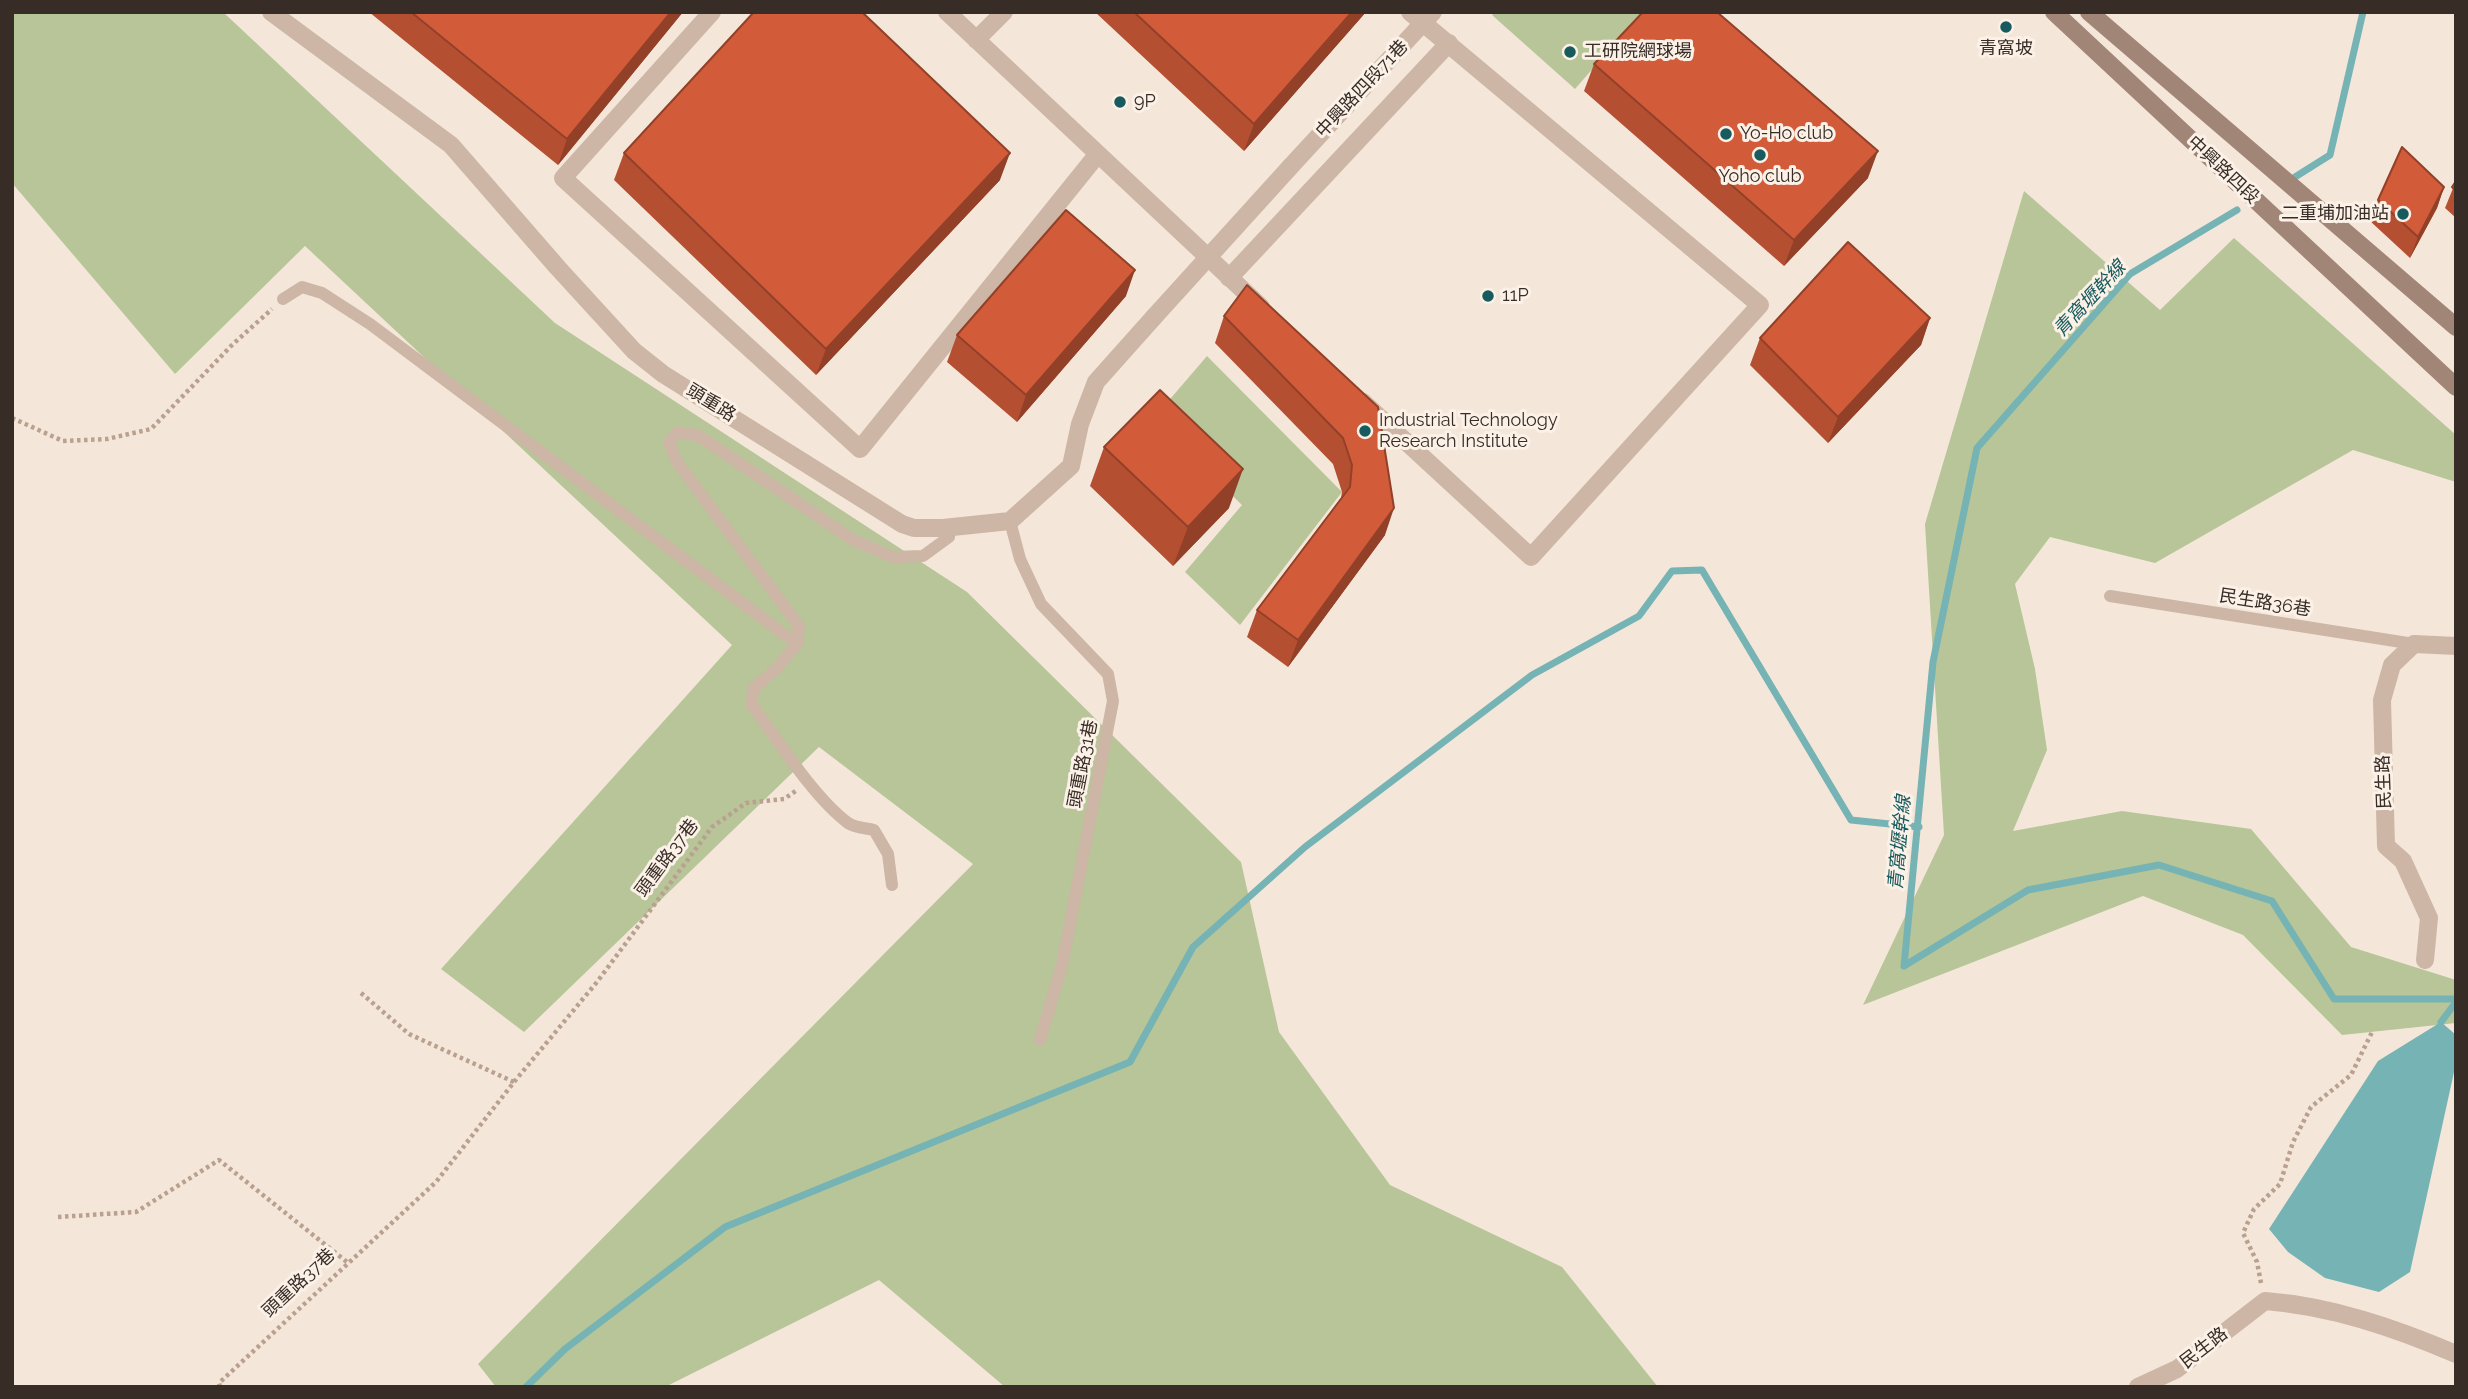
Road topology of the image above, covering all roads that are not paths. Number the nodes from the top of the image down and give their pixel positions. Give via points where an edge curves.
1 (271, 12) edge
2 (712, 12) edge
3 (947, 12) edge
4 (1004, 12) edge
5 (2054, 12) edge
6 (2089, 12) edge
7 (1422, 16) edge
8 (976, 40) junction
9 (1449, 43) junction
10 (1097, 155) junction
11 (1229, 278) junction
12 (283, 299) road end
13 (1269, 315) edge
14 (2456, 327) edge
15 (2455, 385) edge
16 (1350, 390) edge
17 (1010, 521) junction
18 (949, 537) dead end
19 (2110, 596) dead end
20 (797, 645) junction
21 (2414, 645) junction
22 (2456, 646) edge
23 (892, 885) dead end
24 (2425, 960) dead end
25 (1040, 1040) dead end
26 (2456, 1354) edge
27 (2138, 1387) edge

1 - 17 street, 頭重路 via 451,145 634,351 663,374 902,524 943,528
2 - 10 street via 563,178 860,449
3 - 8 street
4 - 8 street
5 - 15 main road, 中興路四段
6 - 14 main road, 中興路四段
7 - 9 street
7 - 17 street, 中興路四段71巷, bridge via 1096,382 1071,466
8 - 10 street
9 - 11 street
9 - 16 street via 1760,305 1531,557
10 - 11 street
11 - 13 street
12 - 20 lane via 302,287 322,293 370,324
17 - 25 lane, 頭重路31巷 via 1020,559 1041,604 1108,674 1113,701 1062,965
18 - 20 lane via 923,556 893,557 853,540 699,436 678,432 669,442 677,462 799,626
19 - 21 lane, 民生路36巷
20 - 23 lane via 753,689 752,705 835,811 851,825 874,830 888,854
21 - 22 street
21 - 24 street, 民生路 via 2392,665 2382,700 2386,846 2403,861 2429,918
26 - 27 street, 民生路 via 2350,1316 2265,1301 2176,1369

